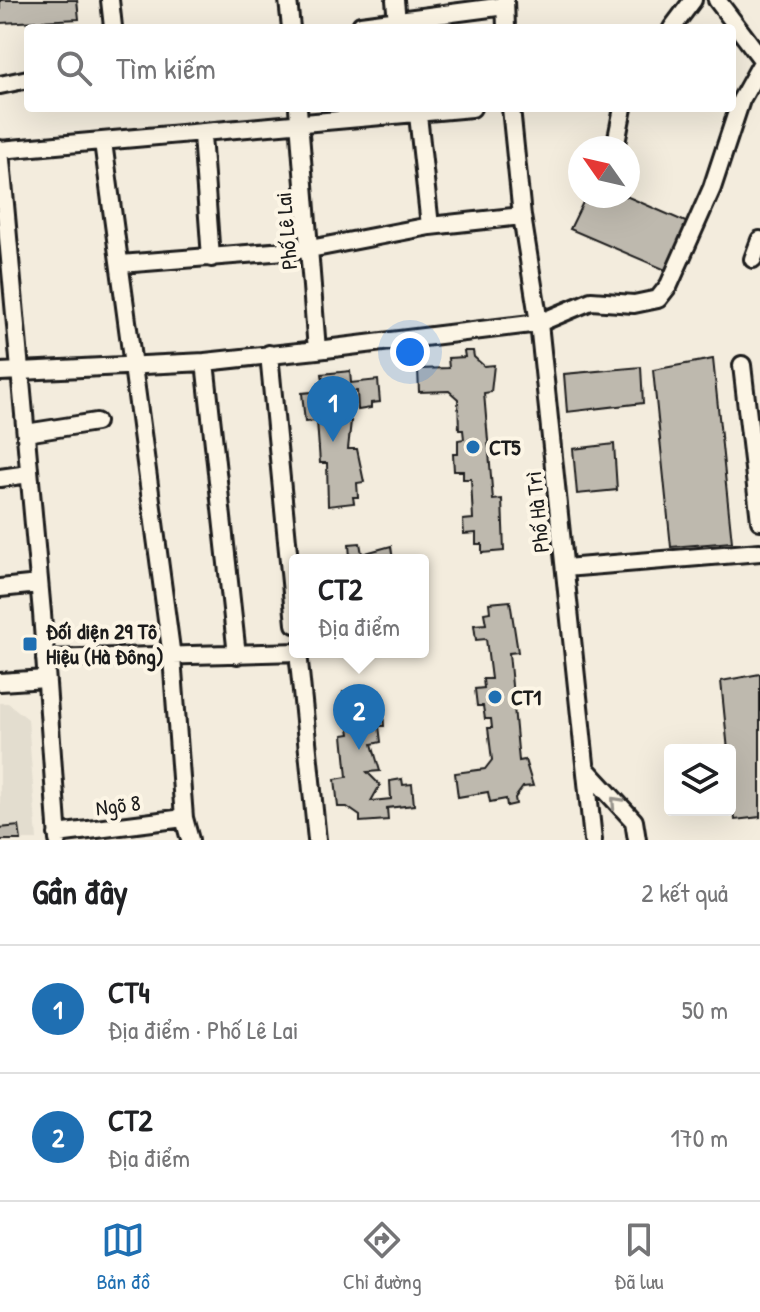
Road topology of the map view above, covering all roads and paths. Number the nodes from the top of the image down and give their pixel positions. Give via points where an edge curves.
1 (110, 0) edge
2 (288, 0) edge
3 (395, 0) edge
4 (693, 0) edge
5 (717, 0) edge
6 (505, 3) edge
7 (447, 7) edge
8 (397, 21) junction
9 (113, 24) edge
10 (291, 24) edge
11 (370, 24) edge
12 (506, 24) edge
13 (675, 24) edge
14 (735, 24) edge
15 (736, 25) edge
16 (760, 57) edge
17 (760, 66) edge
18 (24, 80) edge
19 (0, 85) edge
20 (441, 112) edge
21 (511, 112) edge
22 (622, 112) edge
23 (418, 115) junction
24 (298, 116) edge
25 (202, 135) junction
26 (617, 136) edge
27 (103, 142) junction
28 (0, 150) edge
29 (522, 216) junction
30 (430, 226) junction
31 (760, 240) edge
32 (310, 249) junction
33 (211, 258) junction
34 (753, 259) dead end
35 (121, 264) junction
36 (539, 323) junction
37 (317, 350) junction
38 (269, 354) junction
39 (205, 362) junction
40 (131, 363) junction
41 (742, 365) dead end
42 (19, 371) junction
43 (0, 372) edge
44 (96, 422) dead end
45 (26, 433) junction
46 (29, 474) junction
47 (0, 478) edge
48 (760, 521) edge
49 (760, 552) edge
50 (289, 562) edge
51 (565, 568) junction
52 (39, 584) junction
53 (0, 588) edge
54 (289, 652) edge
55 (237, 655) junction
56 (172, 657) junction
57 (299, 658) edge
58 (45, 659) junction
59 (46, 679) junction
60 (0, 682) edge
61 (586, 769) junction
62 (184, 818) junction
63 (58, 837) edge
64 (190, 840) edge
65 (317, 840) edge
66 (593, 840) edge
67 (637, 840) edge

1 - 9 street
2 - 10 street
3 - 8 street
4 - 13 street
5 - 14 street
6 - 7 street
6 - 12 street
7 - 8 street
8 - 11 street
15 - 16 street
17 - 36 street via 741,100 712,188 665,291 658,299 637,304 591,301
18 - 19 street
20 - 23 street
21 - 29 street, Phố Hà Trì
22 - 26 street
23 - 24 street
23 - 30 street
24 - 25 street
24 - 32 street, Phố Lê Lai
25 - 27 street
25 - 33 street
27 - 28 street
27 - 35 street
28 - 42 street
29 - 30 street
29 - 36 street, Phố Hà Trì
30 - 32 street
31 - 34 street
32 - 33 street
32 - 37 street, Phố Lê Lai
33 - 35 street
35 - 40 street
36 - 37 street
36 - 51 street, Phố Hà Trì
37 - 38 street
38 - 39 street
38 - 50 street
39 - 40 street
39 - 55 street
40 - 42 street
40 - 56 street
41 - 48 street
42 - 43 street
42 - 45 street
44 - 45 street
45 - 46 street
46 - 47 street
46 - 52 street
49 - 51 street
51 - 61 street, Phố Hà Trì
52 - 53 street
52 - 58 street
54 - 55 street
55 - 56 street
56 - 58 street
56 - 62 street
57 - 65 street
58 - 59 street
59 - 60 street
59 - 63 street
61 - 66 street, Phố Hà Trì
67 -> 61 street via 634,821
62 - 63 street, Ngõ 8
62 - 64 street

